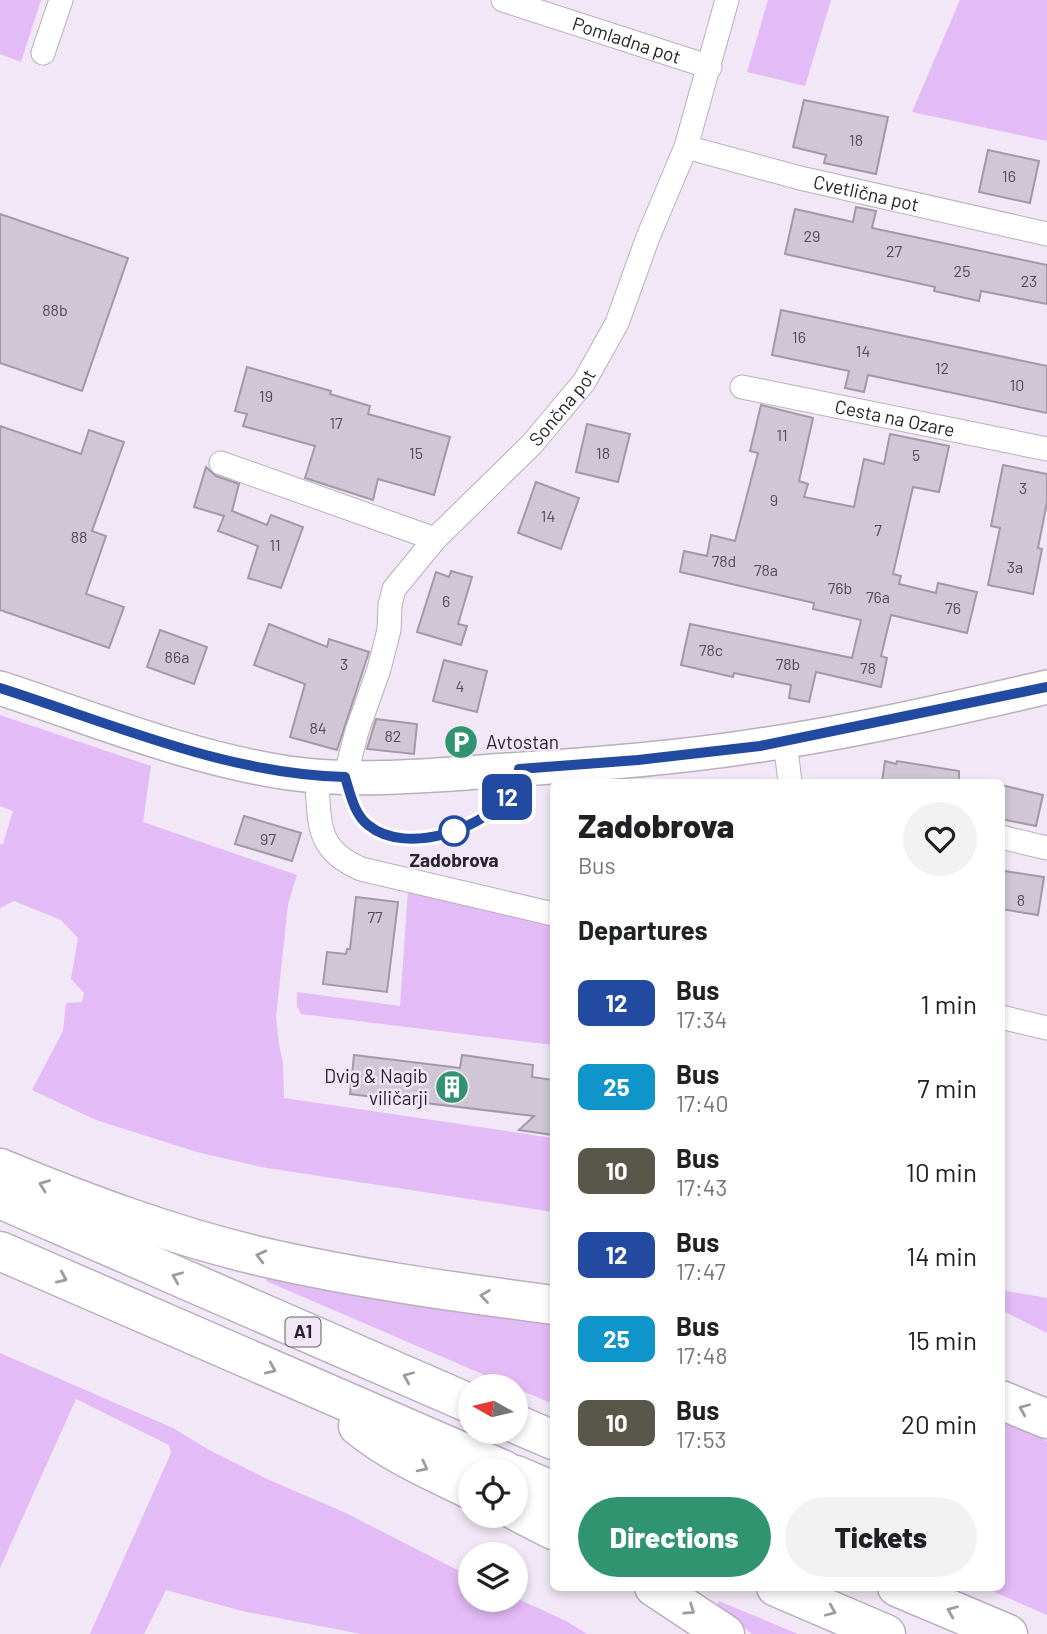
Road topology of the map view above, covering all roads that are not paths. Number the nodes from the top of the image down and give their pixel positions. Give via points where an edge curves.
1 (61, 0) edge
2 (503, 0) edge
3 (727, 0) edge
4 (43, 53) dead end
5 (710, 67) junction
6 (686, 146) junction
7 (1047, 234) edge
8 (742, 387) dead end
9 (1047, 449) edge
10 (221, 463) dead end
11 (435, 539) junction
12 (1047, 687) edge
13 (0, 688) edge
14 (785, 741) junction
15 (330, 776) junction
16 (790, 779) edge
17 (1005, 838) edge
18 (1047, 848) edge
19 (550, 913) edge
20 (1005, 1018) edge
21 (1047, 1028) edge
22 (0, 1168) edge
23 (0, 1199) edge
24 (0, 1251) edge
25 (550, 1305) edge
26 (308, 1385) junction
27 (458, 1398) edge
28 (1005, 1401) edge
29 (1047, 1419) edge
30 (528, 1429) edge
31 (550, 1439) edge
32 (476, 1458) edge
33 (528, 1480) edge
34 (458, 1484) edge
35 (550, 1490) edge
36 (528, 1517) edge
37 (550, 1528) edge
38 (660, 1591) edge
39 (784, 1591) edge
40 (906, 1591) edge
41 (725, 1634) edge
42 (886, 1634) edge
43 (1008, 1634) edge

1 - 4 street
2 - 5 street, Pomladna pot
3 - 5 street, Sončna pot
5 - 6 street, Sončna pot
6 - 7 street, Cvetlična pot via 800,178
6 - 11 street, Sončna pot via 617,323 584,382 533,444
8 - 9 street, Cesta na Ozare
10 - 11 street
11 - 15 street, Sončna pot via 394,589 379,669 357,731
12 - 14 main road
13 - 15 main road via 216,758 263,769
14 - 15 main road via 580,765 417,776
14 - 16 street
15 - 19 street, Sončna pot via 321,832 344,862
17 - 18 street
20 - 21 street
25 -> 22 highway via 394,1283 260,1256 133,1219
27 -> 23 highway, A1
24 -> 26 highway, A1
26 - 32 highway, A1
26 -> 34 highway via 374,1439
29 -> 28 highway
30 - 31 highway
33 - 35 highway
36 - 37 highway
38 -> 41 highway
39 -> 42 highway
43 -> 40 highway

